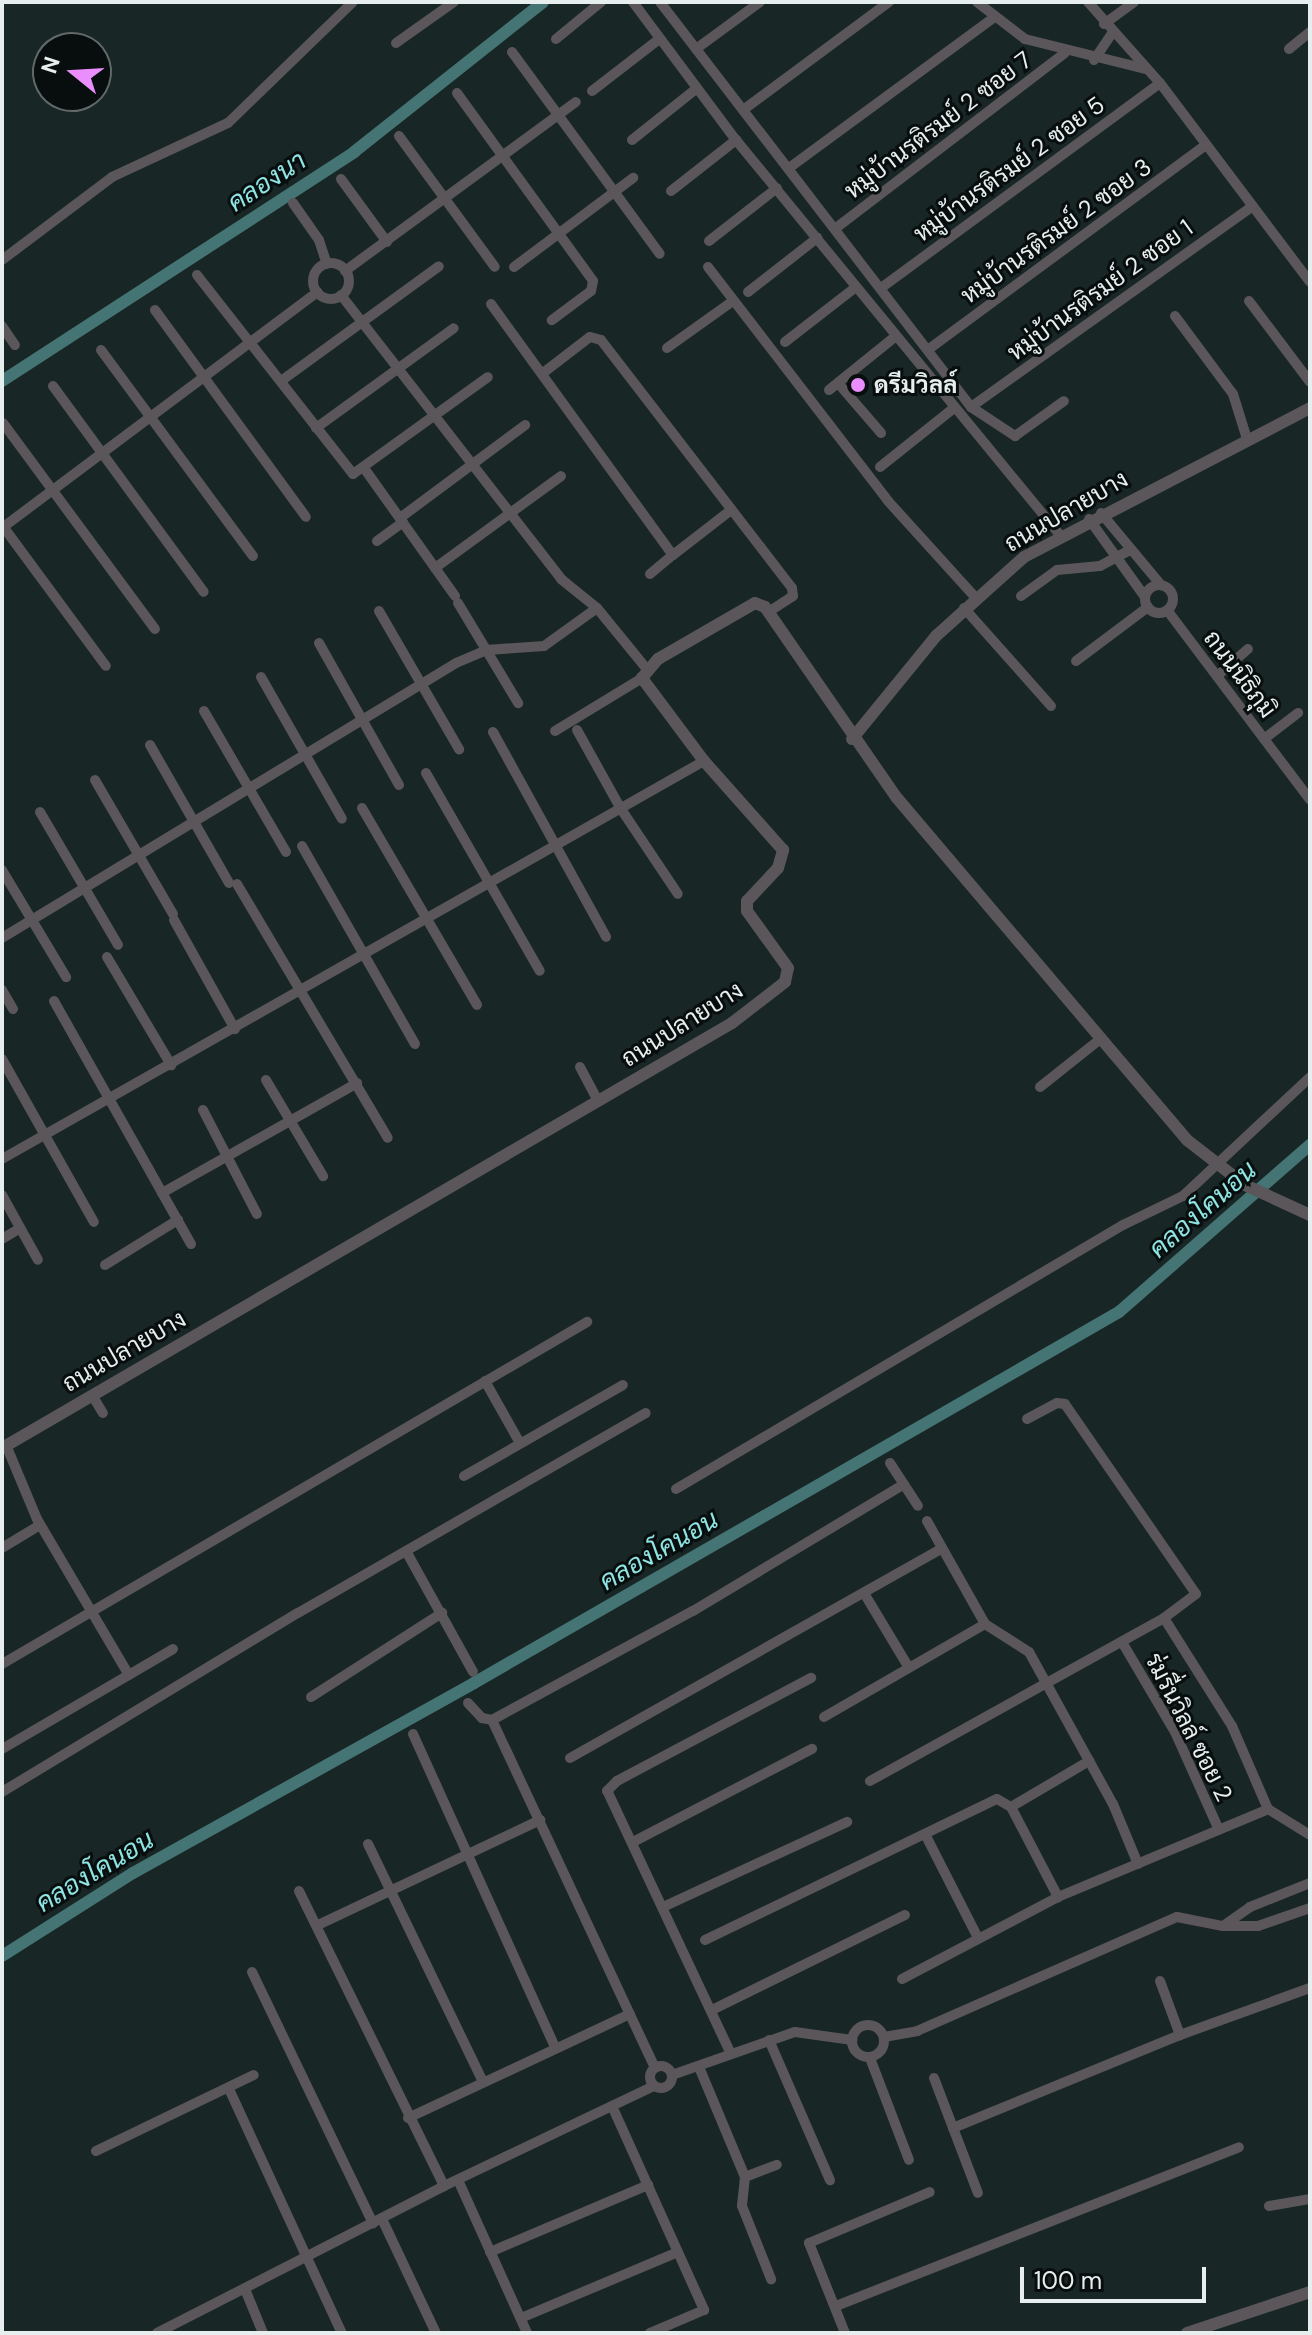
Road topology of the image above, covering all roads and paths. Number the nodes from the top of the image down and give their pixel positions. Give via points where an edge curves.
1 (353, 2) edge
2 (454, 2) edge
3 (601, 2) edge
4 (633, 2) edge
5 (660, 2) edge
6 (760, 2) edge
7 (889, 2) edge
8 (977, 2) edge
9 (1088, 2) edge
10 (1134, 2) edge
11 (993, 18) junction
12 (1104, 24) junction
13 (1310, 32) edge
14 (1112, 33) junction
15 (556, 39) dead end
16 (658, 40) junction
17 (396, 43) dead end
18 (696, 49) junction
19 (1289, 49) dead end
20 (512, 52) dead end
21 (1065, 53) junction
22 (1094, 60) junction
23 (1146, 69) junction
24 (1160, 83) junction
25 (696, 89) junction
26 (592, 91) dead end
27 (457, 93) dead end
28 (576, 102) dead end
29 (743, 110) junction
30 (558, 115) junction
31 (399, 136) dead end
32 (632, 140) dead end
33 (736, 140) junction
34 (1206, 145) junction
35 (503, 156) junction
36 (789, 168) junction
37 (633, 178) dead end
38 (341, 179) dead end
39 (777, 188) junction
40 (671, 191) dead end
41 (614, 192) junction
42 (445, 199) junction
43 (293, 203) dead end
44 (1253, 206) junction
45 (836, 228) junction
46 (559, 233) junction
47 (817, 238) junction
48 (709, 241) dead end
49 (387, 242) junction
50 (660, 254) dead end
51 (2, 260) edge
52 (327, 264) junction
53 (439, 266) dead end
54 (495, 267) dead end
55 (514, 267) dead end
56 (708, 267) dead end
57 (345, 271) junction
58 (197, 275) dead end
59 (1310, 282) edge
60 (856, 287) junction
61 (881, 288) junction
62 (317, 292) junction
63 (748, 292) dead end
64 (341, 295) junction
65 (733, 301) junction
66 (1249, 301) dead end
67 (491, 304) dead end
68 (155, 310) dead end
69 (1175, 316) dead end
70 (362, 319) junction
71 (552, 320) dead end
72 (2, 326) edge
73 (454, 328) dead end
74 (896, 336) junction
75 (785, 342) dead end
76 (250, 343) junction
77 (15, 345) dead end
78 (667, 348) dead end
79 (929, 349) junction
80 (101, 350) dead end
81 (396, 367) junction
82 (543, 373) junction
83 (488, 377) dead end
84 (204, 378) junction
85 (281, 381) junction
86 (1310, 382) edge
87 (53, 386) dead end
88 (1064, 401) dead end
89 (971, 407) junction
90 (954, 408) junction
91 (1310, 408) edge
92 (434, 417) junction
93 (151, 418) junction
94 (3, 423) edge
95 (525, 425) dead end
96 (316, 428) junction
97 (881, 433) dead end
98 (1247, 439) junction
99 (103, 454) junction
100 (471, 466) junction
101 (880, 467) dead end
102 (364, 468) junction
103 (561, 476) dead end
104 (53, 491) junction
105 (731, 510) junction
106 (510, 515) junction
107 (1095, 516) junction
108 (306, 517) dead end
109 (401, 520) junction
110 (3, 527) edge
111 (1060, 535) junction
112 (377, 541) dead end
113 (1130, 550) junction
114 (673, 555) junction
115 (253, 556) dead end
116 (1120, 558) junction
117 (435, 568) junction
118 (650, 574) dead end
119 (1161, 585) junction
120 (204, 592) dead end
121 (1021, 596) dead end
122 (975, 597) junction
123 (1147, 602) junction
124 (597, 608) junction
125 (964, 608) junction
126 (1167, 610) junction
127 (379, 611) dead end
128 (768, 612) junction
129 (155, 629) dead end
130 (319, 643) dead end
131 (1248, 649) dead end
132 (486, 650) junction
133 (1076, 661) dead end
134 (106, 666) dead end
135 (644, 673) junction
136 (1217, 676) junction
137 (261, 677) dead end
138 (423, 683) junction
139 (518, 703) dead end
140 (1051, 706) dead end
141 (204, 711) dead end
142 (1298, 713) dead end
143 (362, 720) junction
144 (577, 730) dead end
145 (555, 731) dead end
146 (493, 732) dead end
147 (852, 739) junction
148 (1264, 739) junction
149 (150, 745) dead end
150 (459, 749) dead end
151 (304, 752) junction
152 (704, 761) junction
153 (426, 773) dead end
154 (95, 780) dead end
155 (249, 785) junction
156 (399, 785) dead end
157 (1310, 800) edge
158 (362, 808) dead end
159 (621, 809) junction
160 (40, 812) dead end
161 (342, 819) dead end
162 (192, 820) junction
163 (302, 846) dead end
164 (556, 846) junction
165 (286, 852) dead end
166 (138, 854) junction
167 (2, 870) edge
168 (490, 883) junction
169 (86, 888) junction
170 (678, 894) dead end
171 (427, 919) junction
172 (32, 920) junction
173 (606, 937) dead end
174 (2, 938) edge
175 (118, 945) dead end
176 (363, 956) junction
177 (107, 957) dead end
178 (540, 971) dead end
179 (66, 977) dead end
180 (2, 990) edge
181 (300, 991) junction
182 (54, 1001) dead end
183 (477, 1005) dead end
184 (13, 1009) dead end
185 (235, 1029) junction
186 (1099, 1040) junction
187 (415, 1044) dead end
188 (2, 1059) edge
189 (171, 1065) junction
190 (580, 1067) dead end
191 (1310, 1077) edge
192 (266, 1080) dead end
193 (357, 1083) junction
194 (1040, 1087) dead end
195 (108, 1101) junction
196 (598, 1101) junction
197 (203, 1110) dead end
198 (290, 1121) junction
199 (44, 1137) junction
200 (388, 1138) dead end
201 (227, 1156) junction
202 (2, 1159) edge
203 (1214, 1165) junction
204 (323, 1176) dead end
205 (162, 1193) junction
206 (2, 1195) edge
207 (257, 1214) dead end
208 (1310, 1215) edge
209 (178, 1220) junction
210 (94, 1222) dead end
211 (20, 1228) junction
212 (2, 1239) edge
213 (191, 1244) dead end
214 (38, 1260) dead end
215 (105, 1265) dead end
216 (587, 1322) dead end
217 (485, 1381) junction
218 (623, 1385) dead end
219 (92, 1395) junction
220 (103, 1413) dead end
221 (646, 1413) dead end
222 (1027, 1419) dead end
223 (520, 1443) junction
224 (4, 1446) edge
225 (890, 1463) dead end
226 (464, 1476) dead end
227 (904, 1484) junction
228 (676, 1489) dead end
229 (918, 1506) dead end
230 (927, 1521) dead end
231 (40, 1525) junction
232 (2, 1548) edge
233 (942, 1548) junction
234 (406, 1551) junction
235 (864, 1593) junction
236 (91, 1611) junction
237 (442, 1613) junction
238 (1164, 1618) junction
239 (985, 1624) junction
240 (1122, 1642) junction
241 (173, 1649) dead end
242 (2, 1664) edge
243 (909, 1668) junction
244 (473, 1672) dead end
245 (129, 1675) junction
246 (811, 1678) dead end
247 (1046, 1684) junction
248 (311, 1697) dead end
249 (468, 1703) dead end
250 (824, 1717) dead end
251 (492, 1720) junction
252 (413, 1734) dead end
253 (2, 1749) edge
254 (812, 1749) dead end
255 (570, 1758) dead end
256 (1089, 1761) junction
257 (870, 1781) dead end
258 (2, 1792) edge
259 (1011, 1807) junction
260 (1268, 1809) junction
261 (540, 1820) junction
262 (847, 1822) dead end
263 (1219, 1830) junction
264 (925, 1834) junction
265 (1310, 1835) edge
266 (633, 1842) junction
267 (368, 1844) dead end
268 (464, 1855) junction
269 (1138, 1864) junction
270 (1310, 1883) edge
271 (299, 1891) dead end
272 (391, 1892) junction
273 (1058, 1897) junction
274 (663, 1907) junction
275 (1310, 1908) edge
276 (905, 1915) dead end
277 (318, 1925) junction
278 (1223, 1926) junction
279 (977, 1936) junction
280 (705, 1940) dead end
281 (252, 1972) dead end
282 (902, 1979) dead end
283 (1160, 1981) dead end
284 (1310, 1988) edge
285 (712, 2010) junction
286 (630, 2014) junction
287 (1180, 2035) junction
288 (884, 2037) junction
289 (769, 2040) junction
290 (852, 2040) junction
291 (555, 2047) junction
292 (731, 2054) junction
293 (870, 2058) junction
294 (699, 2067) junction
295 (655, 2068) junction
296 (254, 2075) dead end
297 (672, 2075) junction
298 (934, 2078) dead end
299 (483, 2082) junction
300 (654, 2086) junction
301 (229, 2089) junction
302 (612, 2106) junction
303 (408, 2118) junction
304 (953, 2128) junction
305 (1239, 2147) dead end
306 (96, 2151) dead end
307 (909, 2160) dead end
308 (777, 2165) dead end
309 (745, 2177) junction
310 (458, 2180) junction
311 (830, 2180) dead end
312 (648, 2185) junction
313 (444, 2186) junction
314 (930, 2192) dead end
315 (978, 2193) dead end
316 (1310, 2199) edge
317 (1269, 2206) dead end
318 (378, 2221) junction
319 (490, 2252) junction
320 (678, 2252) junction
321 (309, 2257) junction
322 (771, 2279) dead end
323 (245, 2289) junction
324 (1310, 2292) edge
325 (836, 2306) junction
326 (521, 2318) junction
327 (176, 2329) edge
328 (157, 2333) edge
329 (263, 2333) edge
330 (342, 2333) edge
331 (436, 2333) edge
332 (527, 2333) edge
333 (650, 2333) edge
334 (845, 2333) edge
335 (1187, 2333) edge

1 - 51 street via 228,123 112,177
2 - 17 street
3 - 15 street
4 - 16 street
5 - 18 street
6 - 18 street
7 - 29 street
8 - 11 street
9 - 12 street
10 - 12 street
11 - 21 street via 1025,39
11 - 36 street
12 - 14 street
13 - 19 street
14 - 22 street
14 - 23 street
16 - 25 street
16 - 26 street
18 - 29 street
20 - 30 street
21 - 22 street
21 - 45 street, หมู่บ้านรติรมย์ 2 ซอย 7
22 - 23 street
23 - 24 street
24 - 34 street
24 - 61 street, หมู่บ้านรติรมย์ 2 ซอย 5
25 - 32 street
25 - 33 street
27 - 35 street
28 - 30 street
29 - 36 street
30 - 35 street
30 - 41 street
31 - 42 street
33 - 39 street
33 - 40 street
34 - 44 street
34 - 79 street, หมู่บ้านรติรมย์ 2 ซอย 3
35 - 42 street
35 - 46 street
36 - 45 street
37 - 41 street
38 - 49 street
39 - 47 street
39 - 48 street
41 - 46 street
41 - 50 street
42 - 49 street
42 - 54 street
43 - 52 street via 319,240
44 - 59 street
44 - 89 street, หมู่บ้านรติรมย์ 2 ซอย 1
45 - 61 street
46 - 55 street
46 - 71 street via 594,287
47 - 60 street
47 - 63 street
49 - 57 street
52 - 57 street
52 - 62 street via 316,272
53 - 70 street
56 - 65 street
57 - 64 street via 348,284
58 - 76 street
60 - 74 street
60 - 75 street
61 - 79 street
62 - 64 street via 328,299
62 - 76 street
64 - 70 street
65 - 78 street
65 - 122 street via 888,501
66 - 86 street
67 - 82 street
68 - 84 street
69 - 98 street via 1233,394
70 - 81 street
70 - 85 street
72 - 77 street
73 - 81 street
74 - 90 street
74 - 97 street via 834,386
76 - 84 street
76 - 85 street
79 - 89 street
80 - 93 street
81 - 92 street
81 - 96 street
82 - 105 street via 590,337 601,340
82 - 114 street
83 - 92 street
84 - 93 street
84 - 108 street
85 - 96 street
87 - 99 street
88 - 89 street via 1015,436
90 - 101 street
90 - 111 street
91 - 98 street, ถนนปลายบาง
92 - 100 street
92 - 102 street
93 - 99 street
93 - 115 street
94 - 104 street
95 - 100 street
96 - 102 street via 350,472
98 - 107 street, ถนนปลายบาง
99 - 104 street
99 - 120 street
100 - 106 street
100 - 109 street
102 - 109 street
103 - 106 street
104 - 110 street
104 - 129 street
105 - 114 street
105 - 128 street via 794,593
106 - 117 street
106 - 124 street via 561,579
107 - 111 street, ถนนปลายบาง
107 - 113 street
107 - 116 street
109 - 112 street
109 - 117 street
110 - 134 street
111 - 122 street, ถนนปลายบาง
113 - 116 street
113 - 119 street
114 - 118 street
116 - 121 street via 1057,570
116 - 123 street
117 - 132 street
119 - 123 street via 1151,588
119 - 126 street via 1172,596
122 - 125 street, ถนนปลายบาง
123 - 126 street via 1157,613
123 - 133 street
124 - 132 street via 544,646
124 - 135 street
125 - 140 street
125 - 147 street, ถนนปลายบาง
126 - 136 street, ถนนนิธิภุมิ
127 - 138 street
128 - 135 street via 759,603 749,605
128 - 147 street
130 - 143 street
131 - 136 street
132 - 138 street
132 - 139 street
135 - 145 street
135 - 152 street, ถนนปลายบาง
136 - 148 street, ถนนนิธิภุมิ
137 - 151 street
138 - 143 street
138 - 150 street
141 - 155 street
142 - 148 street
143 - 151 street
143 - 156 street
144 - 159 street
146 - 164 street
147 - 186 street
148 - 157 street, ถนนนิธิภุมิ
149 - 162 street
151 - 155 street
151 - 161 street
152 - 159 street
152 - 196 street, ถนนปลายบาง via 783,850 778,868 747,901 747,911 788,976 732,1023
153 - 168 street
154 - 166 street
155 - 162 street
155 - 165 street
158 - 171 street
159 - 164 street
159 - 170 street
160 - 169 street
162 - 166 street
162 - 181 street
163 - 176 street
164 - 168 street
164 - 173 street
166 - 169 street
166 - 185 street
167 - 172 street
168 - 171 street
168 - 178 street
169 - 172 street
169 - 175 street
171 - 176 street
171 - 183 street
172 - 174 street
172 - 179 street
176 - 181 street
176 - 187 street
177 - 189 street
180 - 184 street
181 - 185 street
181 - 193 street
182 - 195 street
185 - 189 street
186 - 194 street
186 - 203 street
188 - 199 street
189 - 195 street
190 - 196 street
191 - 203 street
192 - 198 street
193 - 198 street
193 - 200 street
195 - 199 street
195 - 205 street
196 - 219 street, ถนนปลายบาง
197 - 201 street
198 - 201 street
198 - 204 street
199 - 202 street
199 - 210 street
201 - 205 street
201 - 207 street
203 - 208 street
203 - 228 street via 1183,1196 1123,1225
205 - 209 street
206 - 211 street
209 - 213 street
209 - 215 street
211 - 212 street
211 - 214 street
216 - 217 street
217 - 223 street
217 - 236 street
218 - 223 street
219 - 220 street
219 - 224 street, ถนนปลายบาง
221 - 234 street
222 - 238 street via 1065,1404 1193,1585 1194,1598
223 - 226 street
224 - 231 street
225 - 227 street
227 - 229 street
227 - 251 street via 693,1611
230 - 233 street
231 - 232 street
231 - 236 street
233 - 235 street
233 - 239 street
234 - 237 street
234 - 258 street
235 - 243 street
235 - 255 street
236 - 242 street
236 - 245 street
237 - 244 street
237 - 248 street
238 - 240 street
238 - 260 street via 1232,1726
239 - 243 street
239 - 247 street via 1029,1652
240 - 247 street
240 - 263 street, ร่มรื่นวิลล์ ซอย 2 via 1175,1732
241 - 245 street
243 - 250 street
245 - 253 street
246 - 266 street via 609,1785 608,1797
247 - 256 street
247 - 257 street
249 - 251 street via 482,1718
251 - 261 street
252 - 268 street
254 - 266 street
256 - 259 street
256 - 269 street
259 - 264 street via 997,1799
259 - 273 street
260 - 263 street
260 - 265 street
261 - 268 street
261 - 286 street
262 - 274 street
263 - 269 street
264 - 279 street
264 - 280 street
266 - 274 street
267 - 272 street
268 - 272 street
268 - 291 street
269 - 273 street
270 - 278 street via 1250,1907
271 - 277 street
272 - 277 street
272 - 299 street
273 - 279 street
274 - 285 street
275 - 278 street via 1258,1926
276 - 285 street
277 - 303 street
278 - 288 street via 1177,1917 917,2031
279 - 282 street via 972,1946
281 - 318 street
283 - 287 street
284 - 287 street
285 - 292 street
286 - 291 street
286 - 295 street
287 - 304 street
288 - 290 street via 867,2025
288 - 293 street via 883,2048
289 - 290 street via 795,2032
289 - 292 street
289 - 311 street
290 - 293 street via 859,2055
291 - 299 street
292 - 294 street
293 - 307 street
294 - 297 street
294 - 309 street
295 - 297 street via 664,2066
295 - 300 street via 650,2079
296 - 301 street
297 - 300 street via 667,2087
298 - 304 street
299 - 303 street
300 - 302 street
301 - 306 street
301 - 321 street
302 - 310 street
302 - 312 street
303 - 313 street
304 - 315 street
305 - 325 street
308 - 309 street
309 - 322 street via 742,2206
310 - 313 street
310 - 319 street
312 - 319 street
312 - 320 street
313 - 318 street
314 - 325 street via 809,2243
316 - 317 street
318 - 321 street
318 - 331 street
319 - 326 street
320 - 326 street
320 - 333 street via 704,2310
321 - 323 street
321 - 330 street
323 - 327 street
323 - 329 street
324 - 335 street
325 - 334 street
326 - 332 street
327 - 328 street

